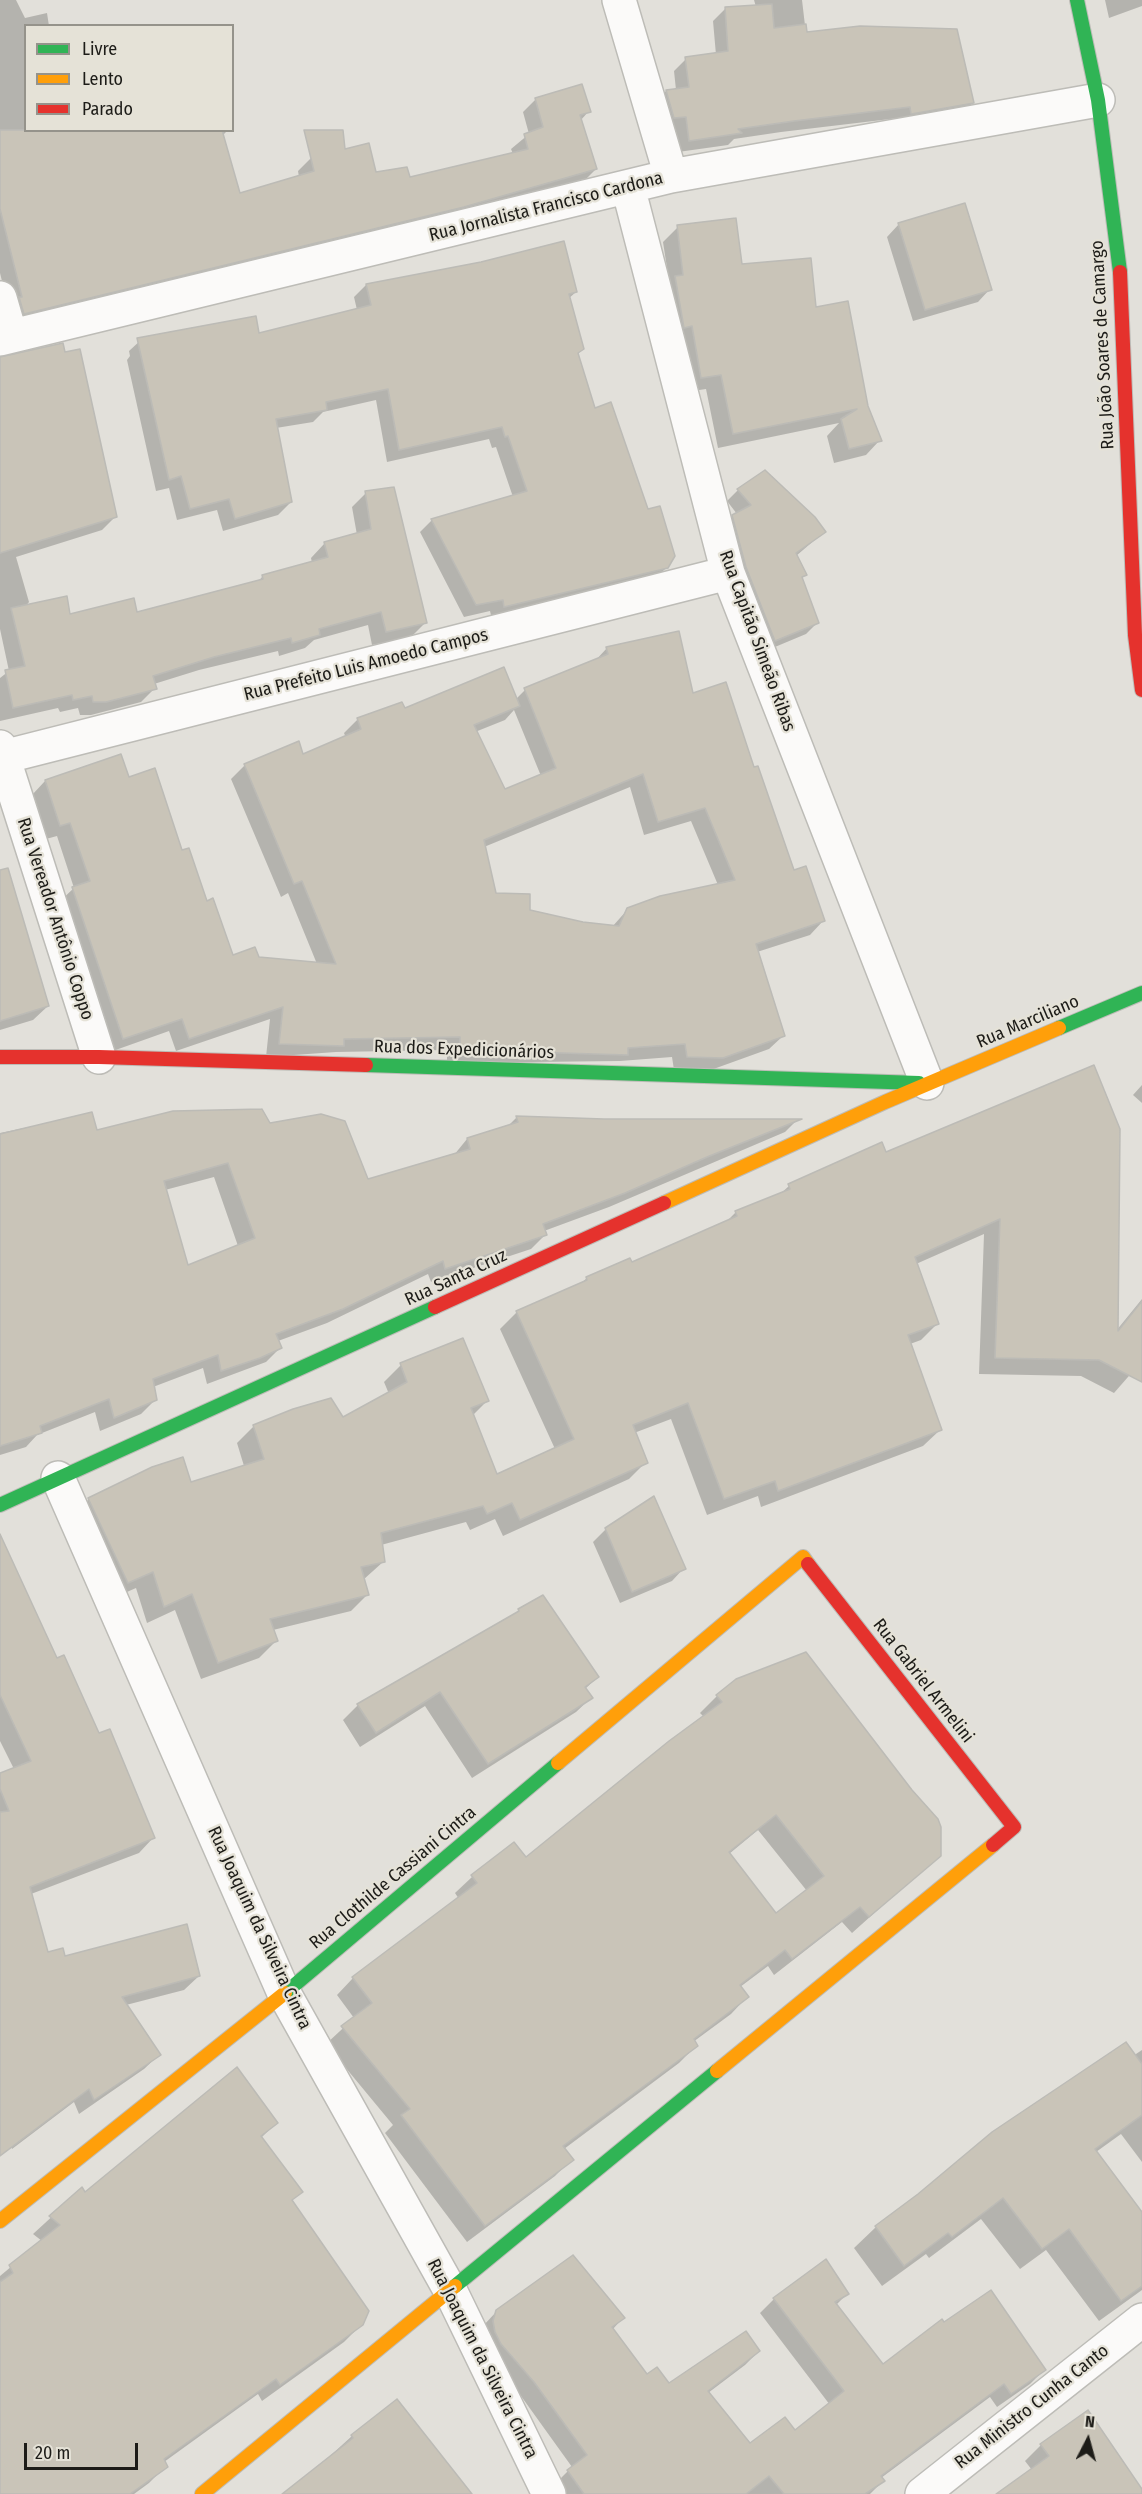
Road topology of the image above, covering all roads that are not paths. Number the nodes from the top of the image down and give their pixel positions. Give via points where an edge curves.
1 (620, 0) edge
2 (1077, 0) edge
3 (1098, 99) junction
4 (671, 176) junction
5 (628, 186) junction
6 (0, 298) edge
7 (6, 338) edge
8 (728, 573) junction
9 (1142, 690) edge
10 (2, 752) edge
11 (1142, 993) edge
12 (99, 1057) junction
13 (0, 1058) edge
14 (927, 1083) junction
15 (58, 1479) junction
16 (0, 1505) edge
17 (803, 1557) joint
18 (284, 1993) junction
19 (0, 2221) edge
20 (450, 2290) junction
21 (1142, 2320) edge
22 (202, 2494) edge
23 (549, 2494) edge
24 (922, 2494) edge

1 - 4 street
2 - 3 street, Rua João Soares de Camargo
3 - 4 street, Rua Jornalista Francisco Cardona
3 - 9 street, Rua João Soares de Camargo via 1122,286 1135,635
4 - 5 street, Rua Jornalista Francisco Cardona
5 - 7 street, Rua Jornalista Francisco Cardona
5 - 8 street, Rua Capitão Simeão Ribas
6 - 7 street
8 - 10 street, Rua Prefeito Luis Amoedo Campos
8 - 14 street, Rua Capitão Simeão Ribas
10 - 12 street, Rua Vereador Antônio Coppo
11 - 14 street, Rua Marciliano
12 - 13 street, Rua dos Expedicionários
12 - 14 street, Rua dos Expedicionários
14 - 15 street, Rua Santa Cruz
15 - 16 street, Rua Santa Cruz
15 - 18 street, Rua Joaquim da Silveira Cintra
17 - 18 street, Rua Clothilde Cassiani Cintra
17 - 20 street, Rua Gabriel Armelini via 1014,1827
18 - 19 street, Rua Clothilde Cassiani Cintra
18 - 20 street, Rua Joaquim da Silveira Cintra
20 - 22 street
20 - 23 street, Rua Joaquim da Silveira Cintra
21 - 24 street, Rua Ministro Cunha Canto

